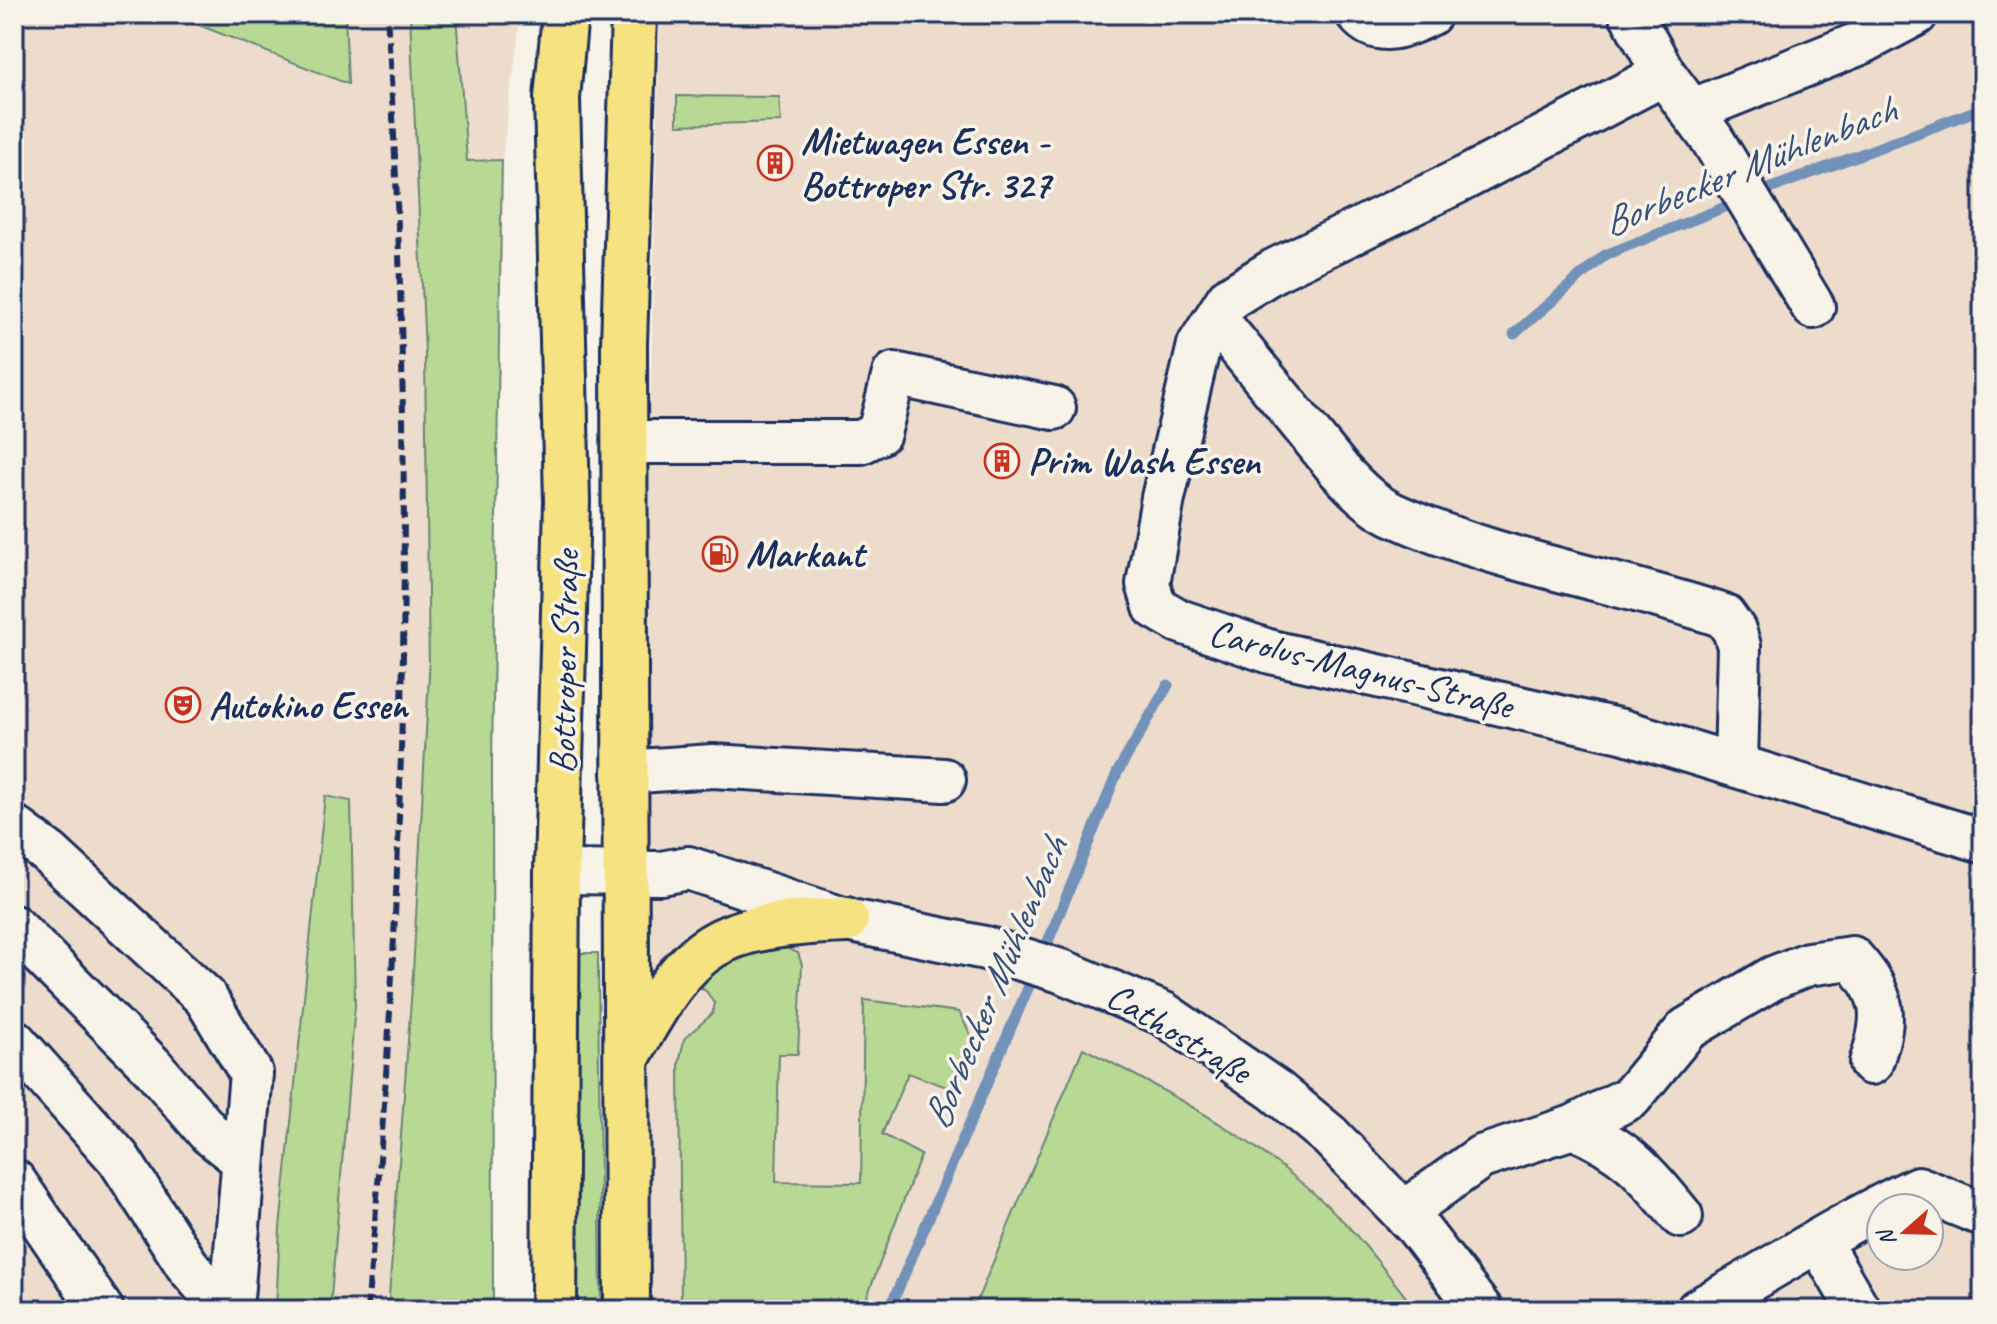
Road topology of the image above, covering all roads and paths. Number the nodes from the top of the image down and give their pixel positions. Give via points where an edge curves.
1 (565, 14) edge
2 (634, 14) edge
3 (1358, 14) edge
4 (1430, 14) edge
5 (1631, 14) edge
6 (1916, 14) edge
7 (1664, 74) junction
8 (1702, 125) junction
9 (1813, 307) dead end
10 (1216, 319) junction
11 (1054, 408) dead end
12 (626, 442) junction
13 (1736, 765) junction
14 (624, 772) junction
15 (944, 780) dead end
16 (14, 827) edge
17 (1983, 841) edge
18 (557, 872) junction
19 (624, 873) junction
20 (846, 920) junction
21 (14, 927) edge
22 (14, 1041) edge
23 (625, 1061) junction
24 (1871, 1063) dead end
25 (1573, 1127) junction
26 (243, 1160) junction
27 (14, 1181) edge
28 (1404, 1212) junction
29 (1977, 1212) dead end
30 (1681, 1216) dead end
31 (1819, 1242) junction
32 (1763, 1294) edge
33 (1857, 1307) dead end
34 (102, 1310) edge
35 (228, 1310) edge
36 (554, 1310) edge
37 (627, 1310) edge
38 (1481, 1310) edge
39 (1698, 1310) edge

1 - 18 main road, Bottroper Straße via 557,98 567,501
2 - 12 main road, Bottroper Straße
3 - 4 street via 1371,26 1386,29
5 - 7 street
6 - 8 street
7 - 8 street
7 - 10 street, Carolus-Magnus-Straße via 1273,271 1228,299
8 - 9 street
10 - 13 street via 1340,471 1390,513 1471,543 1724,616 1739,646
10 - 13 street, Carolus-Magnus-Straße via 1199,345 1185,399 1148,584 1155,607 1240,643 1622,731
11 - 12 street via 894,374 879,433 861,442
12 - 14 main road, Bottroper Straße
13 - 17 street, Carolus-Magnus-Straße
14 - 15 street via 713,766
14 - 19 main road, Bottroper Straße
16 - 26 street via 205,997 251,1073
18 - 19 street, Cathostraße
18 - 36 main road, Bottroper Straße
19 - 20 street, Cathostraße via 688,868
19 - 23 main road, Bottroper Straße
20 - 23 main road via 776,923 715,943 686,966 658,1001
20 - 28 street, Cathostraße via 985,948 1097,982 1164,1014 1276,1091 1330,1136
21 - 26 street via 152,1066 210,1134
22 - 35 street via 119,1159 187,1265
23 - 37 main road, Bottroper Straße
24 - 25 street via 1883,1029 1876,984 1852,958 1808,964 1773,978 1687,1029 1631,1097
25 - 28 street via 1481,1157
25 - 30 street via 1609,1142 1649,1177
26 - 35 street
27 - 34 street
28 - 38 street, Cathostraße
29 - 31 street via 1918,1188 1856,1216
31 - 32 street
31 - 33 street
32 - 39 street

